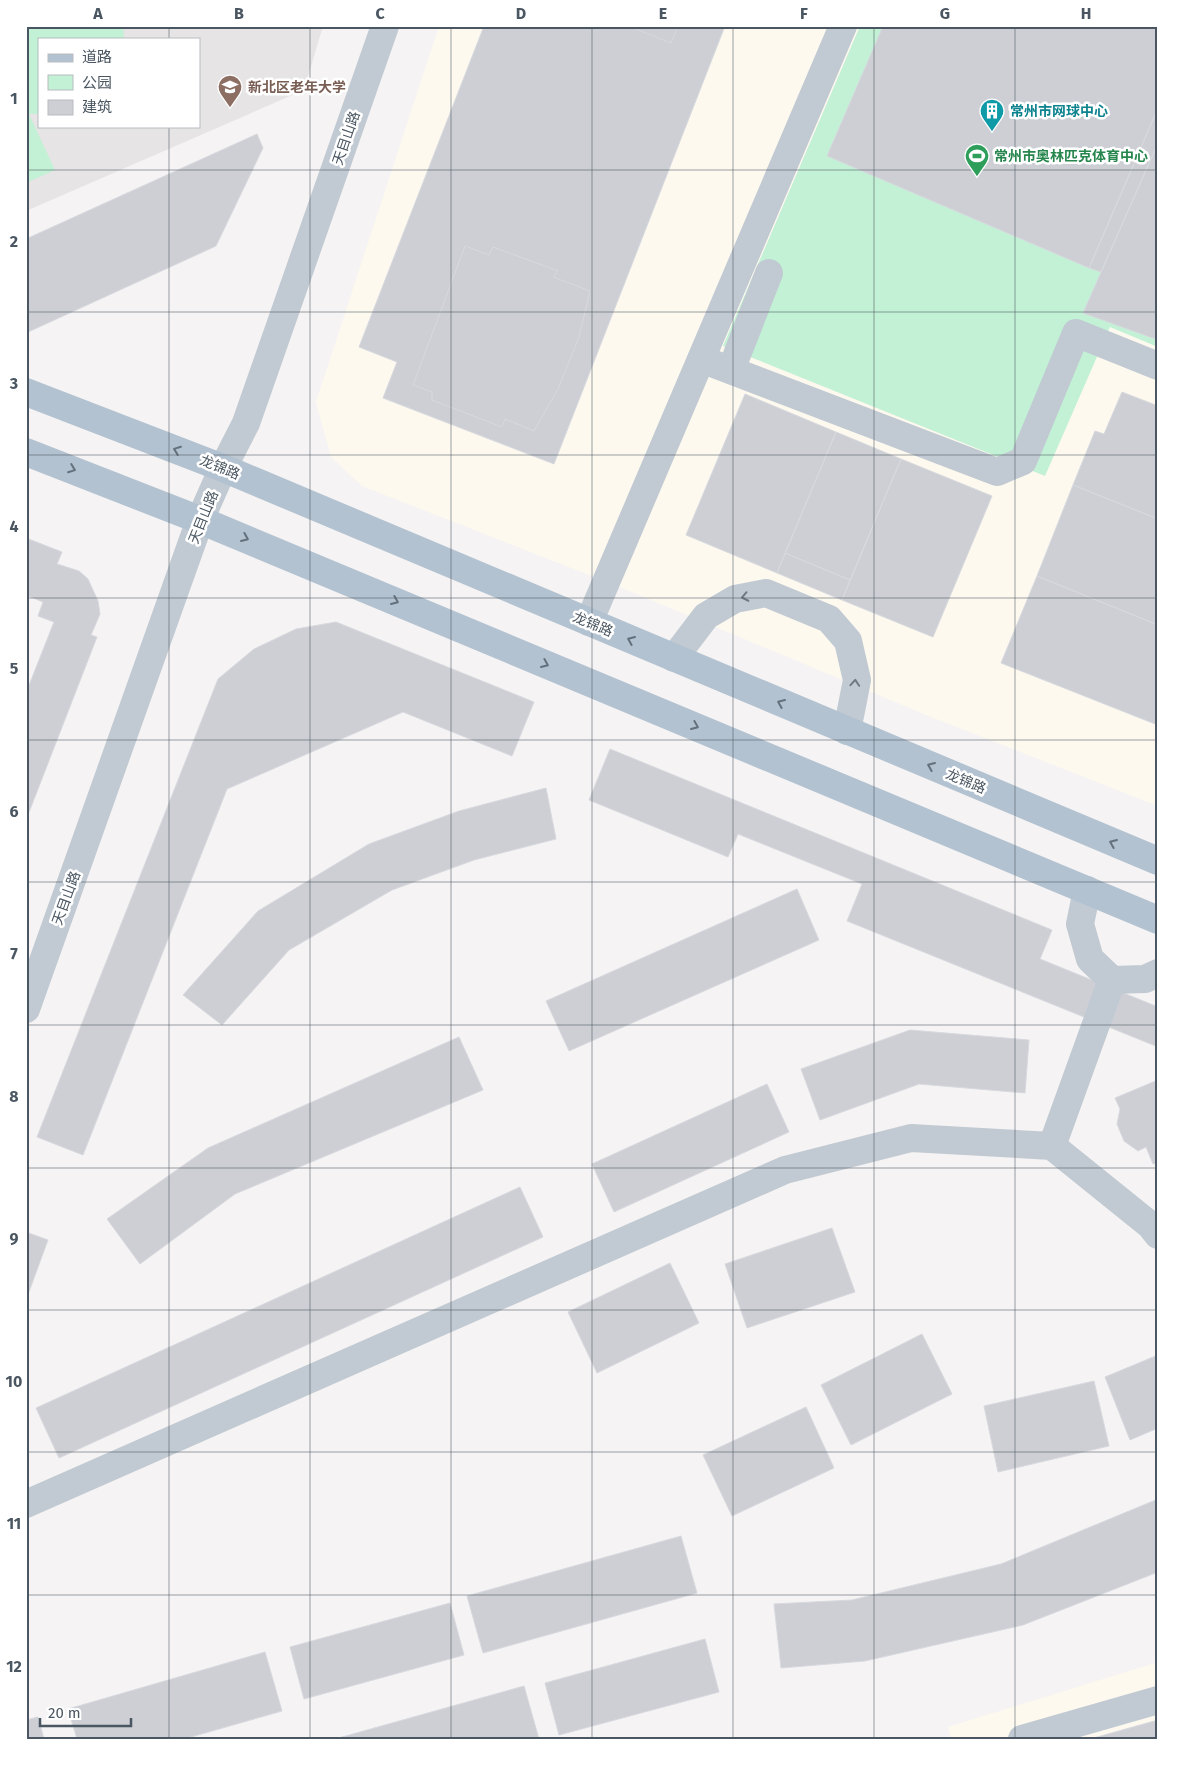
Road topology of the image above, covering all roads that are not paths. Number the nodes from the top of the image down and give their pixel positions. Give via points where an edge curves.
1 (385, 26) edge
2 (843, 26) edge
3 (769, 273) dead end
4 (701, 359) junction
5 (1158, 366) edge
6 (731, 370) junction
7 (26, 392) edge
8 (26, 452) edge
9 (222, 468) junction
10 (200, 520) junction
11 (589, 622) junction
12 (674, 658) junction
13 (847, 731) junction
14 (1158, 862) edge
15 (1087, 890) junction
16 (1158, 920) edge
17 (1158, 973) edge
18 (1112, 980) junction
19 (26, 1009) edge
20 (1052, 1146) junction
21 (1158, 1235) edge
22 (26, 1504) edge
23 (1158, 1700) edge
24 (1022, 1739) edge

1 - 9 street, 天目山路 via 246,423
2 - 4 street
3 - 6 street
4 - 6 street
4 - 11 street
5 - 6 street via 1076,333 1023,461 997,472
9 -> 7 main road, 龙锦路
8 -> 10 main road
9 - 10 street, 天目山路
9 - 11 main road, 龙锦路
10 -> 15 main road
10 - 19 street, 天目山路
12 -> 11 main road, 龙锦路
13 -> 12 main road, 龙锦路
13 -> 12 street via 857,680 848,641 829,619 766,593 736,599 706,616
14 -> 13 main road, 龙锦路
15 - 16 main road
15 - 18 street via 1080,924 1090,959
17 - 18 street via 1145,979
18 - 20 street
20 - 21 street via 1150,1225
20 - 22 street via 911,1138 785,1170
23 - 24 street

